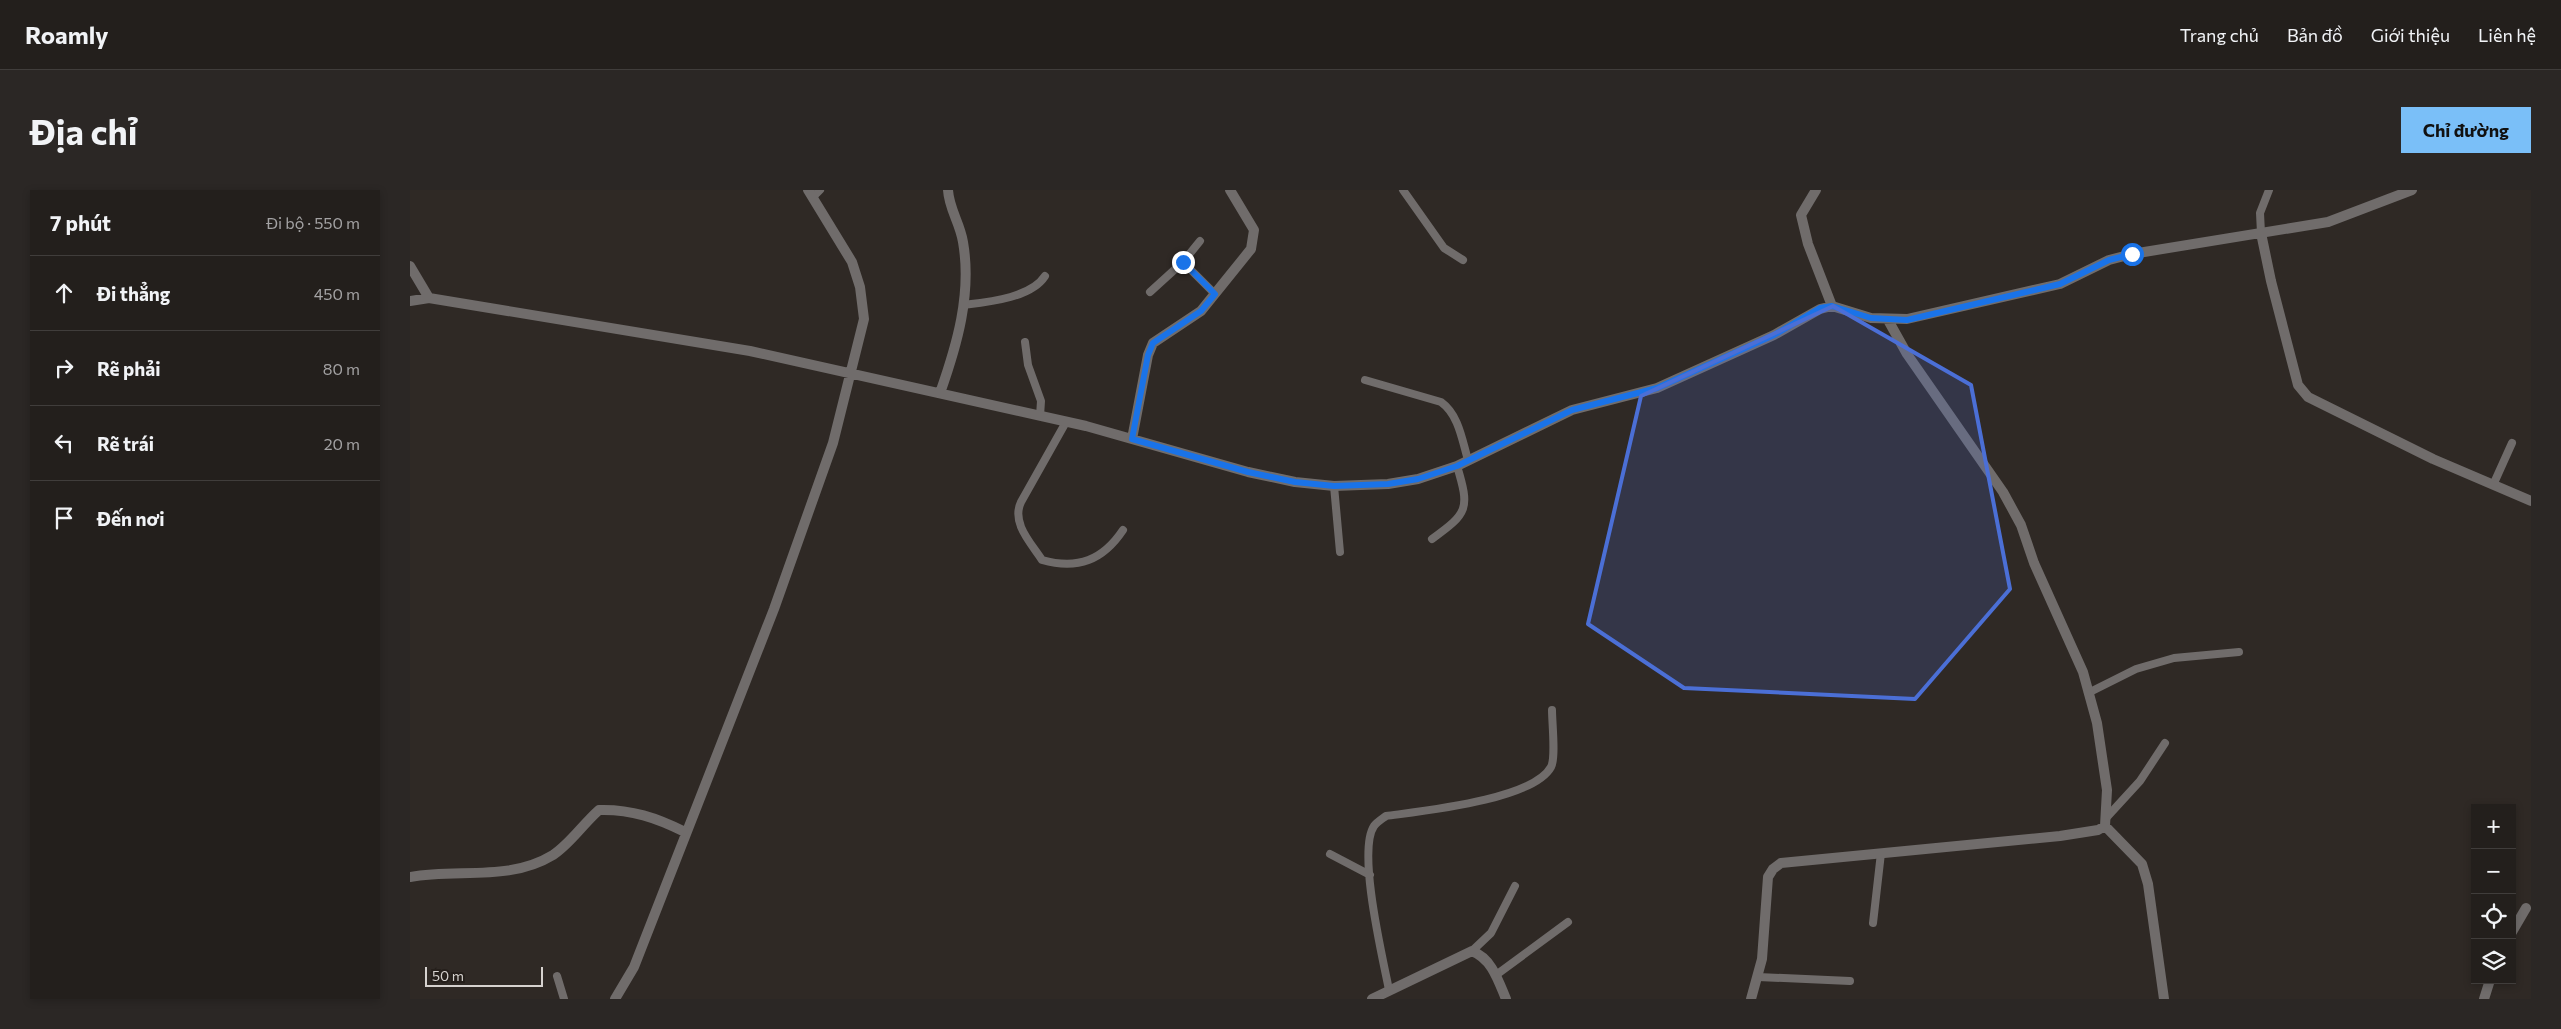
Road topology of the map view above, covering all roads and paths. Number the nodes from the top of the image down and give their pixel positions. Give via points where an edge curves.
1 (948, 190) edge
2 (1230, 190) edge
3 (1403, 190) edge
4 (1816, 190) edge
5 (2268, 190) edge
6 (2412, 190) edge
7 (814, 192) edge
8 (2386, 194) edge
9 (2261, 233) junction
10 (1200, 241) dead end
11 (1463, 260) dead end
12 (1183, 262) junction
13 (410, 266) edge
14 (1045, 276) dead end
15 (1150, 292) dead end
16 (1215, 294) junction
17 (429, 298) junction
18 (410, 301) edge
19 (964, 305) junction
20 (1832, 306) junction
21 (1888, 320) junction
22 (1025, 342) dead end
23 (852, 372) junction
24 (1365, 380) dead end
25 (940, 393) junction
26 (1040, 416) junction
27 (1066, 422) junction
28 (1132, 439) junction
29 (2512, 444) dead end
30 (1468, 460) junction
31 (1457, 466) junction
32 (2494, 483) junction
33 (1334, 486) junction
34 (2531, 501) edge
35 (1124, 530) dead end
36 (1432, 539) dead end
37 (1340, 552) dead end
38 (2239, 652) dead end
39 (2088, 693) junction
40 (1552, 710) dead end
41 (2165, 744) dead end
42 (2106, 821) junction
43 (685, 832) junction
44 (1881, 853) junction
45 (1330, 854) dead end
46 (1370, 874) junction
47 (410, 877) edge
48 (1515, 886) dead end
49 (2526, 908) dead end
50 (1568, 922) dead end
51 (1873, 923) dead end
52 (2516, 925) edge
53 (1472, 951) junction
54 (1496, 974) junction
55 (557, 976) dead end
56 (1758, 977) junction
57 (1850, 981) dead end
58 (2489, 984) edge
59 (1389, 990) junction
60 (564, 999) edge
61 (615, 999) edge
62 (1372, 999) edge
63 (1506, 999) edge
64 (1751, 999) edge
65 (2164, 999) edge
66 (2484, 999) edge

1 - 19 street via 949,204 963,241
2 - 16 street via 1254,230 1253,241 1251,249
3 - 11 lane via 1444,248
4 - 20 street via 1801,214 1808,244
5 - 9 lane via 2260,213
6 - 8 street
7 - 23 street via 852,262 860,287 864,320
8 - 9 street via 2328,222
9 - 21 street via 2132,254 2109,260 2060,284 1907,320
9 - 32 street via 2298,385 2308,397 2433,459
10 - 12 lane
12 - 15 lane
12 - 16 lane
13 - 17 street
14 - 19 lane via 1040,284 998,301
16 - 28 street via 1201,311 1153,343
17 - 18 street
17 - 23 street via 750,351
19 - 25 street via 954,352
20 - 21 street
20 - 30 street via 1804,316 1774,335 1657,388 1572,410
21 - 39 street via 1907,354 2003,492 2082,672
22 - 26 lane via 1028,365 1041,401
23 - 25 street
23 - 43 street via 833,443 774,609
24 - 30 lane via 1441,402 1450,408
25 - 26 street
26 - 27 street
27 - 28 street
27 - 35 lane via 1021,502 1018,523 1042,560 1055,564 1087,561 1111,548
28 - 33 street via 1248,472
29 - 32 lane
30 - 31 street
31 - 33 street via 1418,479 1388,484
31 - 36 lane via 1463,487 1463,511 1456,522
32 - 34 street
33 - 37 lane
38 - 39 lane via 2174,658 2136,669
39 - 42 street via 2097,723 2107,790
40 - 46 lane via 1552,765 1545,776 1512,792 1480,801 1386,816 1374,826 1371,836
41 - 42 lane via 2140,781
42 - 44 street via 2098,830 2060,836
42 - 65 street via 2142,864 2148,884
43 - 47 street via 656,817 599,810 554,854 537,864 483,874
43 - 61 street via 634,967
44 - 51 lane
44 - 56 street via 1798,860 1781,863 1773,869 1768,877
45 - 46 lane
46 - 59 lane via 1370,891
48 - 53 lane via 1491,933
49 - 52 street
50 - 54 lane
53 - 54 street via 1484,956
53 - 59 street
54 - 63 street
55 - 60 lane
56 - 57 lane
56 - 64 street
58 - 66 street
59 - 62 street

